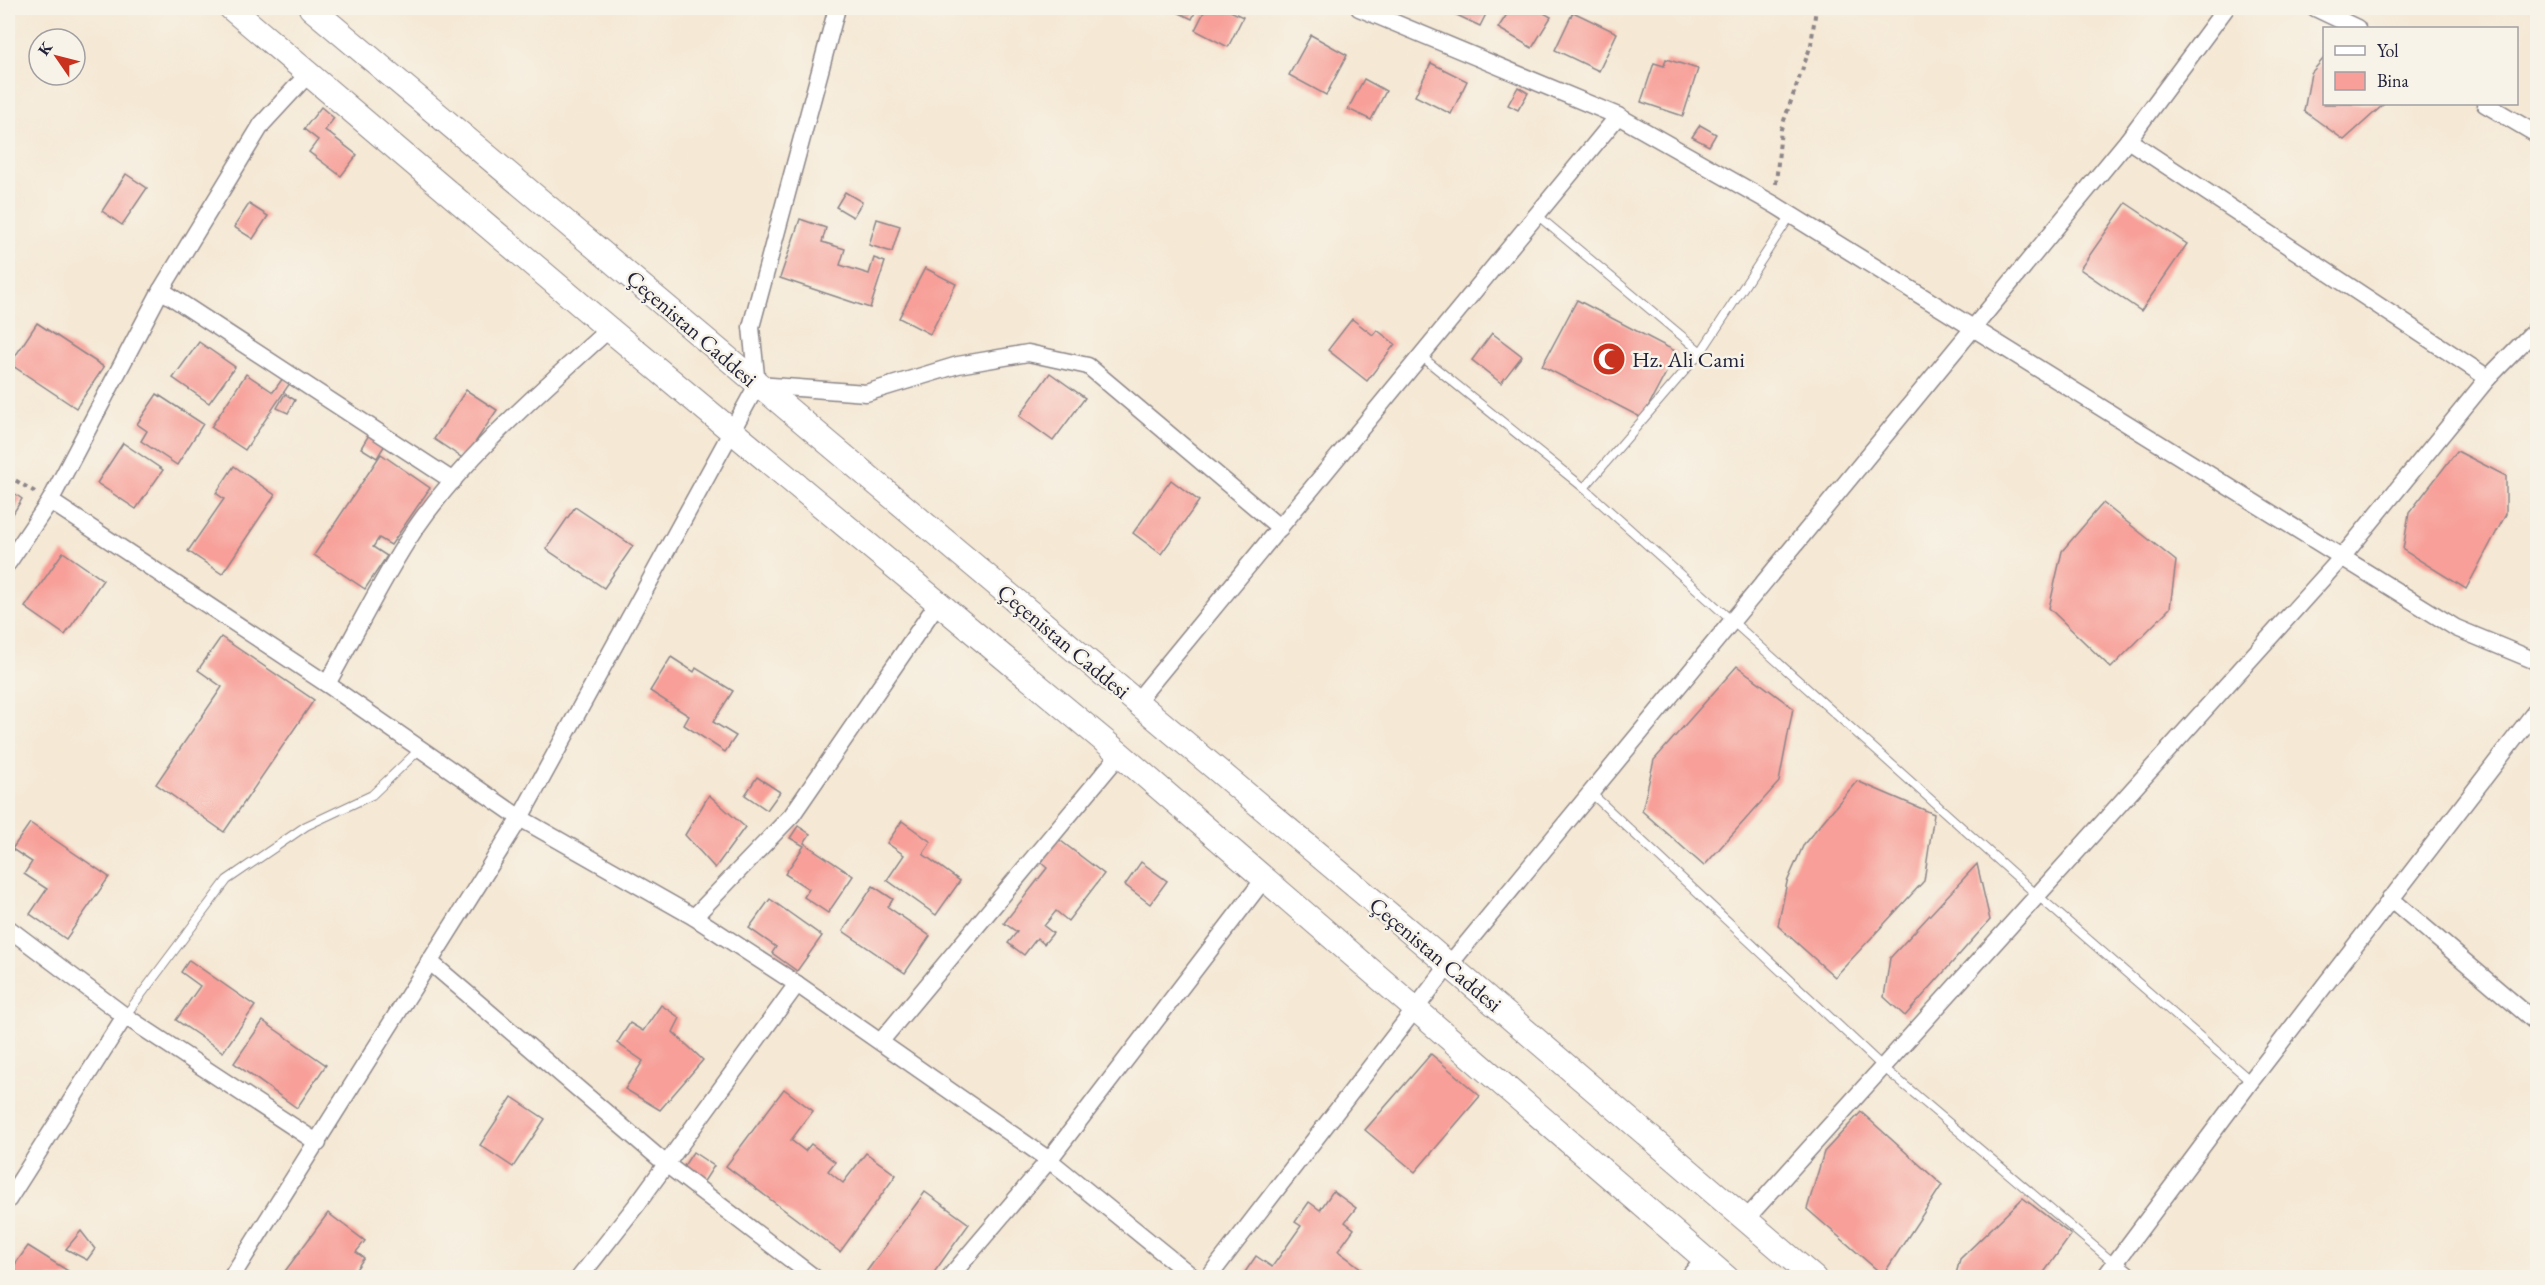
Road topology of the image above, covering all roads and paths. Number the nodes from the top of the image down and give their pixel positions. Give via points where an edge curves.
1 (231, 8) edge
2 (311, 8) edge
3 (837, 8) edge
4 (1359, 8) edge
5 (1816, 8) edge
6 (2226, 8) edge
7 (2315, 8) edge
8 (2355, 27) edge
9 (310, 72) junction
10 (2487, 105) edge
11 (1618, 116) junction
12 (2538, 135) edge
13 (2128, 140) junction
14 (1775, 205) junction
15 (1537, 215) junction
16 (1791, 215) junction
17 (161, 290) junction
18 (2538, 327) edge
19 (609, 330) junction
20 (1974, 330) junction
21 (1701, 352) junction
22 (1421, 356) junction
23 (2488, 378) junction
24 (757, 385) junction
25 (733, 431) junction
26 (8, 476) edge
27 (453, 481) junction
28 (1584, 488) junction
29 (50, 501) junction
30 (1280, 528) junction
31 (2343, 556) junction
32 (8, 563) edge
33 (939, 601) junction
34 (1732, 622) junction
35 (2538, 662) edge
36 (327, 684) junction
37 (1137, 701) junction
38 (2538, 708) edge
39 (420, 749) junction
40 (1120, 754) junction
41 (1591, 793) junction
42 (520, 818) junction
43 (1264, 879) junction
44 (2037, 895) junction
45 (2390, 898) junction
46 (694, 917) junction
47 (8, 928) edge
48 (429, 961) junction
49 (1449, 965) junction
50 (797, 984) junction
51 (1416, 1009) junction
52 (125, 1016) junction
53 (2538, 1024) edge
54 (881, 1041) junction
55 (1883, 1067) junction
56 (2251, 1081) junction
57 (318, 1143) junction
58 (1048, 1160) junction
59 (666, 1164) junction
60 (10, 1192) edge
61 (1746, 1219) junction
62 (1704, 1258) junction
63 (2115, 1264) junction
64 (231, 1278) edge
65 (579, 1278) edge
66 (815, 1278) edge
67 (949, 1278) edge
68 (1194, 1278) edge
69 (1208, 1278) edge
70 (1688, 1278) edge
71 (1727, 1278) edge
72 (1814, 1278) edge
73 (2104, 1278) edge
74 (2132, 1278) edge

1 - 9 main road
2 - 24 main road, Çeçenistan Caddesi
3 - 24 street via 751,327
4 - 11 street
5 - 14 path via 1811,45 1781,129
6 - 13 street
7 - 8 street
9 - 17 street via 262,124
9 - 19 main road
10 - 12 street
11 - 14 street
11 - 15 street
13 - 20 street
13 - 23 street
14 - 16 street
15 - 21 lane
15 - 22 street
16 - 20 street
16 - 21 lane
17 - 27 street
17 - 29 street
18 - 23 street
19 - 25 main road
19 - 27 street via 485,443
20 - 31 street
20 - 34 street
21 - 28 lane
22 - 28 lane
22 - 30 street
23 - 31 street
24 - 25 street
24 - 30 street via 866,393 957,365 1028,353 1088,366
24 - 37 main road, Çeçenistan Caddesi
25 - 33 main road
25 - 42 street
26 - 29 path
27 - 36 street via 415,530
28 - 34 lane
29 - 32 street
29 - 36 street
30 - 37 street
31 - 35 street via 2456,628
31 - 44 street
33 - 40 main road
33 - 46 street via 792,815
34 - 41 street
34 - 44 lane
36 - 39 street
37 - 49 main road, Çeçenistan Caddesi
38 - 45 street
39 - 42 street
39 - 52 lane via 372,795 306,826 227,880
40 - 43 main road
40 - 54 street
41 - 49 street
41 - 55 lane
42 - 46 street
42 - 48 street
43 - 51 main road
43 - 58 street
44 - 55 street
44 - 56 lane
45 - 53 street
45 - 56 street
46 - 50 street
47 - 52 street
48 - 57 street
48 - 59 street
49 - 51 street
49 - 61 main road, Çeçenistan Caddesi
50 - 54 street
50 - 59 street
51 - 62 main road
51 - 69 street
52 - 57 street
52 - 60 street
54 - 58 street
55 - 61 street
55 - 63 lane
56 - 63 street
57 - 64 street
58 - 67 street
58 - 68 street
59 - 65 street
59 - 66 street
61 - 72 main road, Çeçenistan Caddesi
62 - 70 street
62 - 71 main road
63 - 73 street
63 - 74 street

